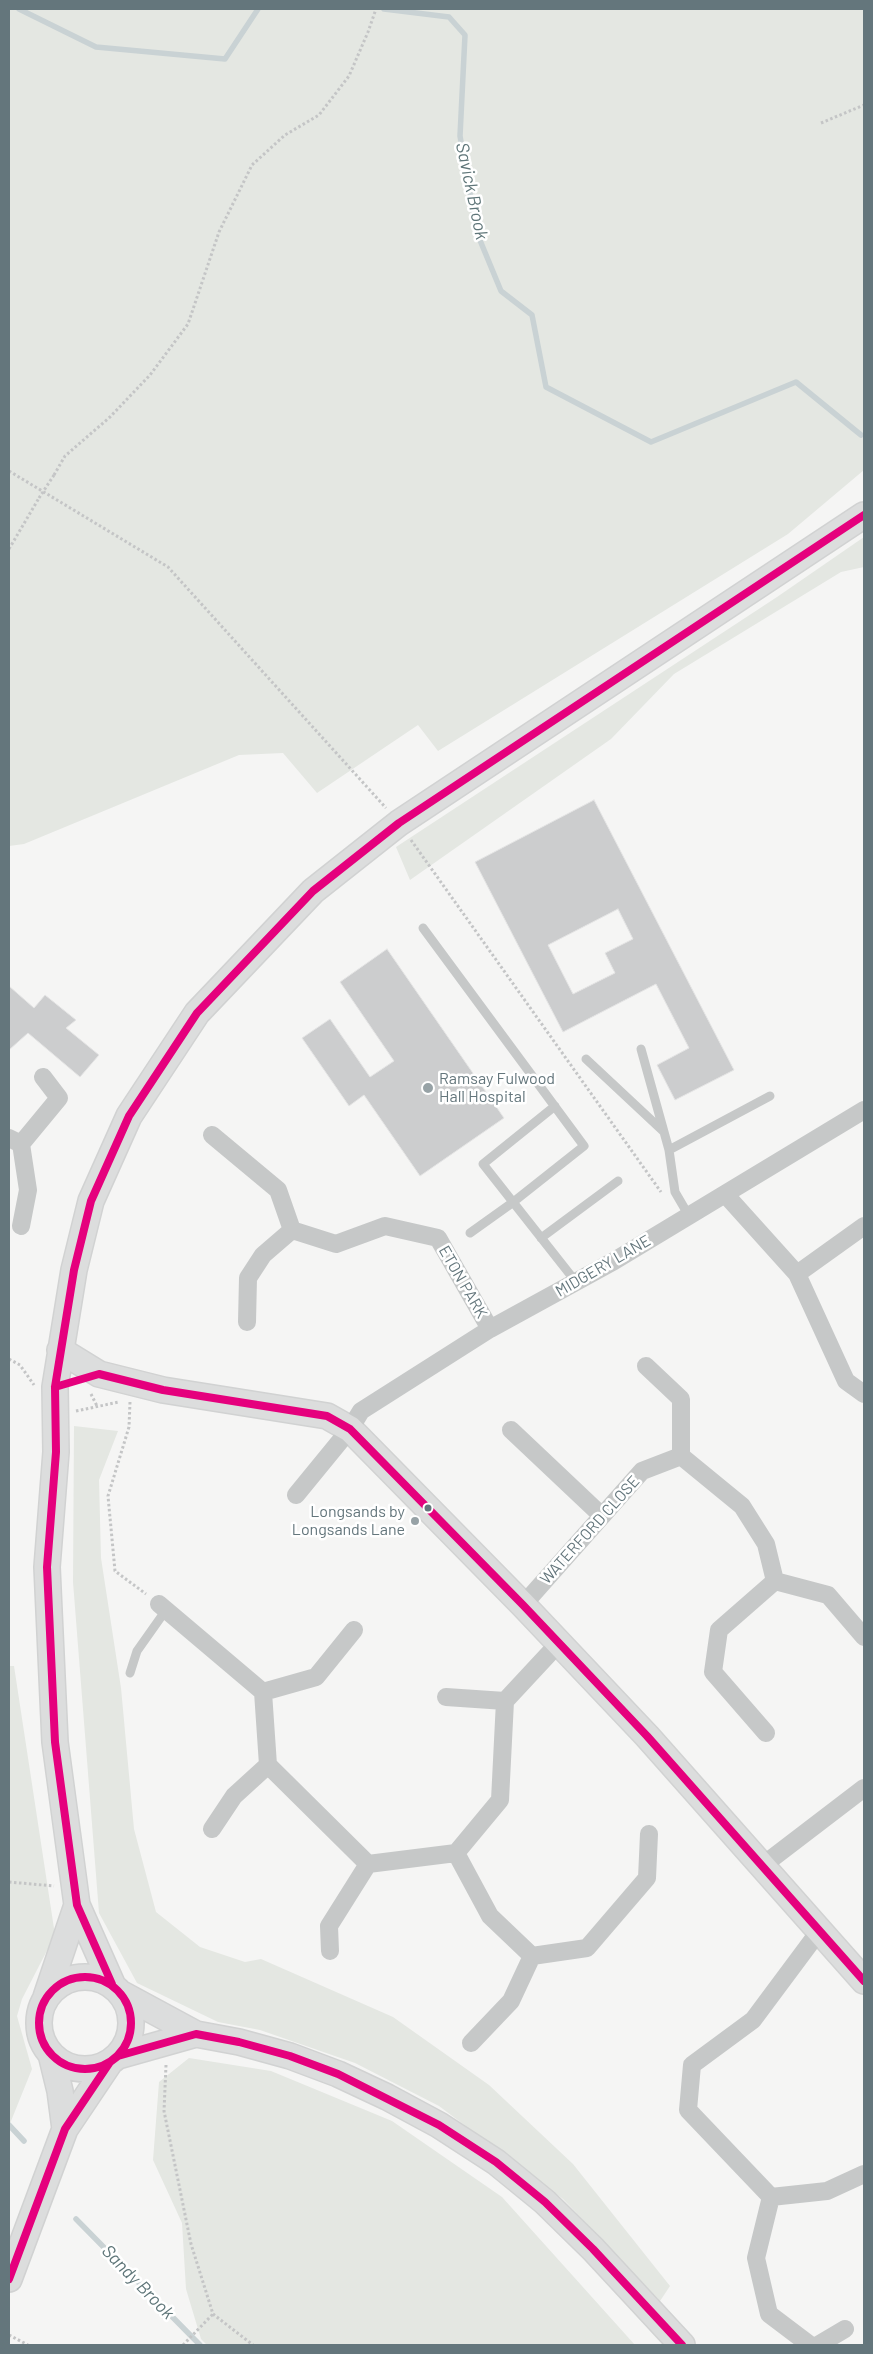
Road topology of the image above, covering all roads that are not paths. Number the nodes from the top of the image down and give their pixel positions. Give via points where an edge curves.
1 (864, 515) edge
2 (423, 928) dead end
3 (641, 1049) dead end
4 (586, 1059) dead end
5 (43, 1077) dead end
6 (770, 1096) dead end
7 (555, 1106) junction
8 (864, 1110) edge
9 (664, 1131) junction
10 (212, 1135) dead end
11 (15, 1141) edge
12 (669, 1150) junction
13 (618, 1181) dead end
14 (725, 1194) junction
15 (512, 1203) junction
16 (689, 1216) junction
17 (21, 1226) dead end
18 (864, 1226) edge
19 (292, 1230) junction
20 (470, 1233) dead end
21 (541, 1238) junction
22 (797, 1274) junction
23 (576, 1282) junction
24 (247, 1322) dead end
25 (490, 1330) junction
26 (60, 1350) junction
27 (646, 1366) dead end
28 (98, 1374) junction
29 (47, 1390) junction
30 (864, 1394) edge
31 (350, 1429) junction
32 (511, 1430) dead end
33 (681, 1456) junction
34 (296, 1496) dead end
35 (601, 1516) junction
36 (775, 1581) junction
37 (523, 1605) junction
38 (162, 1607) joint
39 (354, 1630) dead end
40 (864, 1637) edge
41 (558, 1644) junction
42 (130, 1673) dead end
43 (263, 1692) junction
44 (446, 1697) dead end
45 (505, 1701) junction
46 (766, 1733) dead end
47 (268, 1765) junction
48 (864, 1788) edge
49 (212, 1829) dead end
50 (650, 1834) dead end
51 (456, 1853) junction
52 (368, 1864) junction
53 (762, 1866) junction
54 (76, 1897) junction
55 (820, 1930) junction
56 (330, 1951) dead end
57 (532, 1956) junction
58 (864, 1981) edge
59 (117, 1989) junction
60 (46, 1998) junction
61 (196, 2034) junction
62 (471, 2044) dead end
63 (51, 2054) junction
64 (114, 2059) junction
65 (66, 2129) junction
66 (864, 2174) edge
67 (771, 2197) junction
68 (9, 2278) edge
69 (845, 2329) dead end
70 (682, 2345) edge
71 (810, 2345) edge
72 (818, 2345) edge

1 - 26 main road via 399,822 306,898 197,1013 129,1116 91,1201 74,1270
2 - 7 lane
3 - 9 lane
4 - 9 lane
5 - 11 street via 59,1098
6 - 12 lane
7 - 15 lane via 483,1164
7 - 15 lane via 584,1146
8 - 14 street, MIDGERY LANE
9 - 12 lane
10 - 19 street via 278,1190
11 - 17 street via 28,1190
12 - 16 lane via 675,1192
13 - 21 lane
14 - 16 street, MIDGERY LANE
14 - 22 street
15 - 20 lane
15 - 21 lane
16 - 23 street, MIDGERY LANE
18 - 22 street
19 - 24 street via 263,1255 248,1278
19 - 25 street, ETON PARK via 336,1244 385,1226 438,1238
21 - 23 lane
22 - 30 street via 846,1382
23 - 25 street, MIDGERY LANE
25 - 31 street, MIDGERY LANE via 361,1411
26 - 28 main road
26 - 29 main road
27 - 33 street via 681,1399
28 - 29 main road
28 - 31 main road via 162,1390 327,1416
29 - 54 main road via 56,1452 47,1567 55,1742
31 - 34 street, MIDGERY LANE
31 - 37 main road
32 - 35 street
33 - 35 street, WATERFORD CLOSE via 642,1471
33 - 36 street via 742,1506 766,1544
35 - 37 street, WATERFORD CLOSE
36 - 40 street via 828,1595
36 - 46 street via 719,1630 713,1672
37 - 41 main road
38 - 42 lane via 137,1651
38 - 43 street
39 - 43 street via 316,1677
41 - 45 street
41 - 53 main road via 647,1736
43 - 47 street
44 - 45 street
45 - 51 street via 500,1800
47 - 49 street via 234,1796
47 - 52 street
48 - 53 street
50 - 57 street via 647,1878 587,1948
51 - 52 street
51 - 57 street via 490,1916
52 - 56 street via 329,1926
53 - 55 main road
54 - 59 main road
54 - 60 main road
55 - 58 main road
55 - 67 street via 753,2020 692,2065 688,2110
57 - 62 street via 511,2001
59 - 60 main road via 98,1978 83,1976 68,1979
59 - 61 main road
59 - 64 main road via 132,2019 126,2045
60 - 63 main road via 40,2012 39,2027
61 - 64 main road
61 - 70 main road via 290,2056 387,2097 439,2124 496,2162 545,2202
63 - 64 main road via 64,2064 79,2069 95,2068
63 - 65 main road
64 - 65 main road
65 - 68 main road
66 - 67 street via 828,2192
67 - 71 street via 756,2258 769,2314
69 - 72 street

